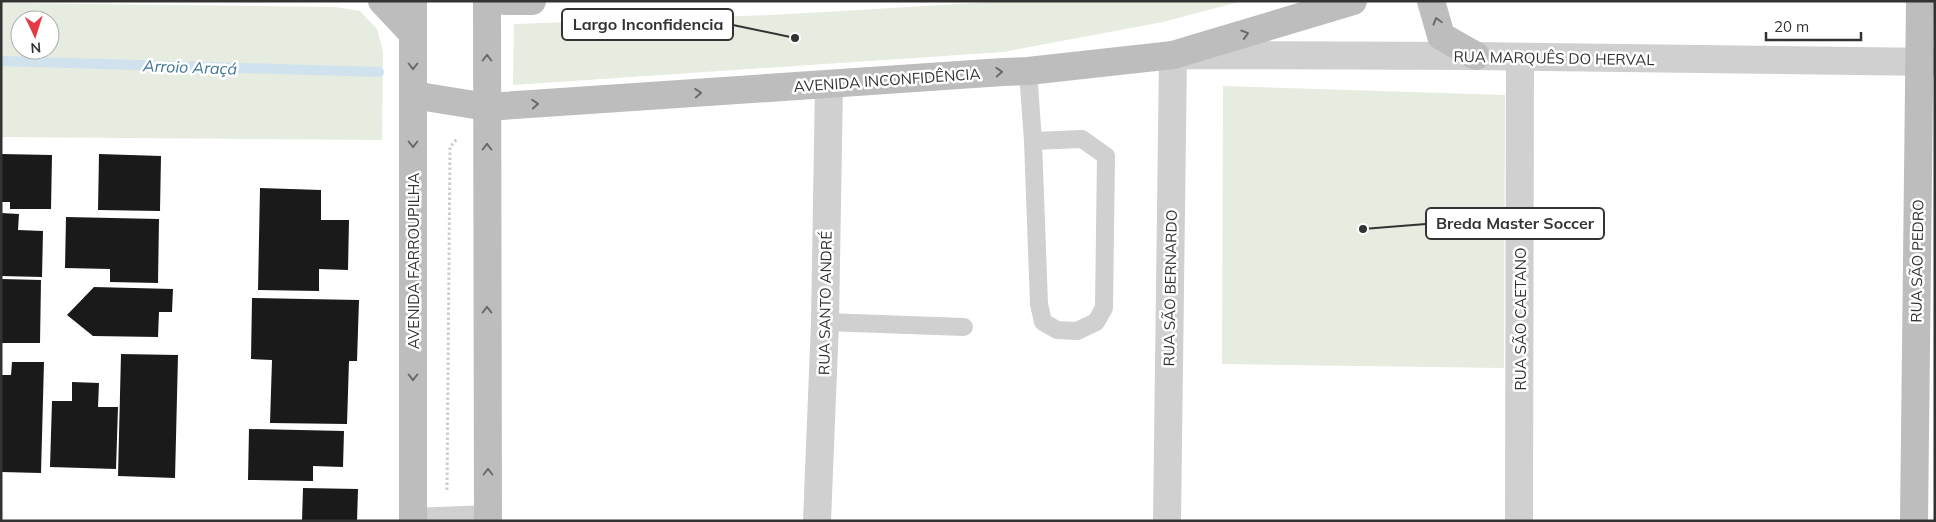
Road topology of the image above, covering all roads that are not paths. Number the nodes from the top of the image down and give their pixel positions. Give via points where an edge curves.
1 (382, 1) edge
2 (413, 1) edge
3 (487, 1) edge
4 (505, 1) edge
5 (532, 1) edge
6 (1353, 1) edge
7 (1431, 1) edge
8 (1920, 1) edge
9 (413, 34) junction
10 (1173, 55) junction
11 (1476, 56) junction
12 (1520, 58) junction
13 (1927, 62) edge
14 (1028, 71) junction
15 (829, 84) junction
16 (413, 95) junction
17 (487, 106) junction
18 (1033, 141) junction
19 (825, 322) junction
20 (964, 327) dead end
21 (488, 518) edge
22 (413, 519) edge
23 (817, 521) edge
24 (1167, 521) edge
25 (1519, 521) edge
26 (1914, 521) edge

1 - 9 street
2 - 9 street, AVENIDA FARROUPILHA
17 -> 3 street
4 - 5 street
10 -> 6 street, AVENIDA INCONFIDÊNCIA
11 -> 7 street via 1441,36
8 - 13 street, RUA SÃO PEDRO
9 -> 16 street, AVENIDA FARROUPILHA
10 - 11 street, RUA MARQUÊS DO HERVAL
10 - 14 street, AVENIDA INCONFIDÊNCIA
10 - 24 street, RUA SÃO BERNARDO
11 - 12 street, RUA MARQUÊS DO HERVAL
12 - 13 street, RUA MARQUÊS DO HERVAL
12 - 25 street, RUA SÃO CAETANO
13 - 26 street, RUA SÃO PEDRO
15 -> 14 street, AVENIDA INCONFIDÊNCIA
14 - 18 lane
17 -> 15 street, AVENIDA INCONFIDÊNCIA
15 - 19 street, RUA SANTO ANDRÉ
16 - 17 street, AVENIDA INCONFIDÊNCIA
16 -> 22 street, AVENIDA FARROUPILHA
21 -> 17 street
18 - 18 lane via 1039,304 1043,322 1057,330 1077,330 1096,322 1104,308 1106,156 1082,139
19 - 20 lane
19 - 23 street, RUA SANTO ANDRÉ
21 - 22 lane

